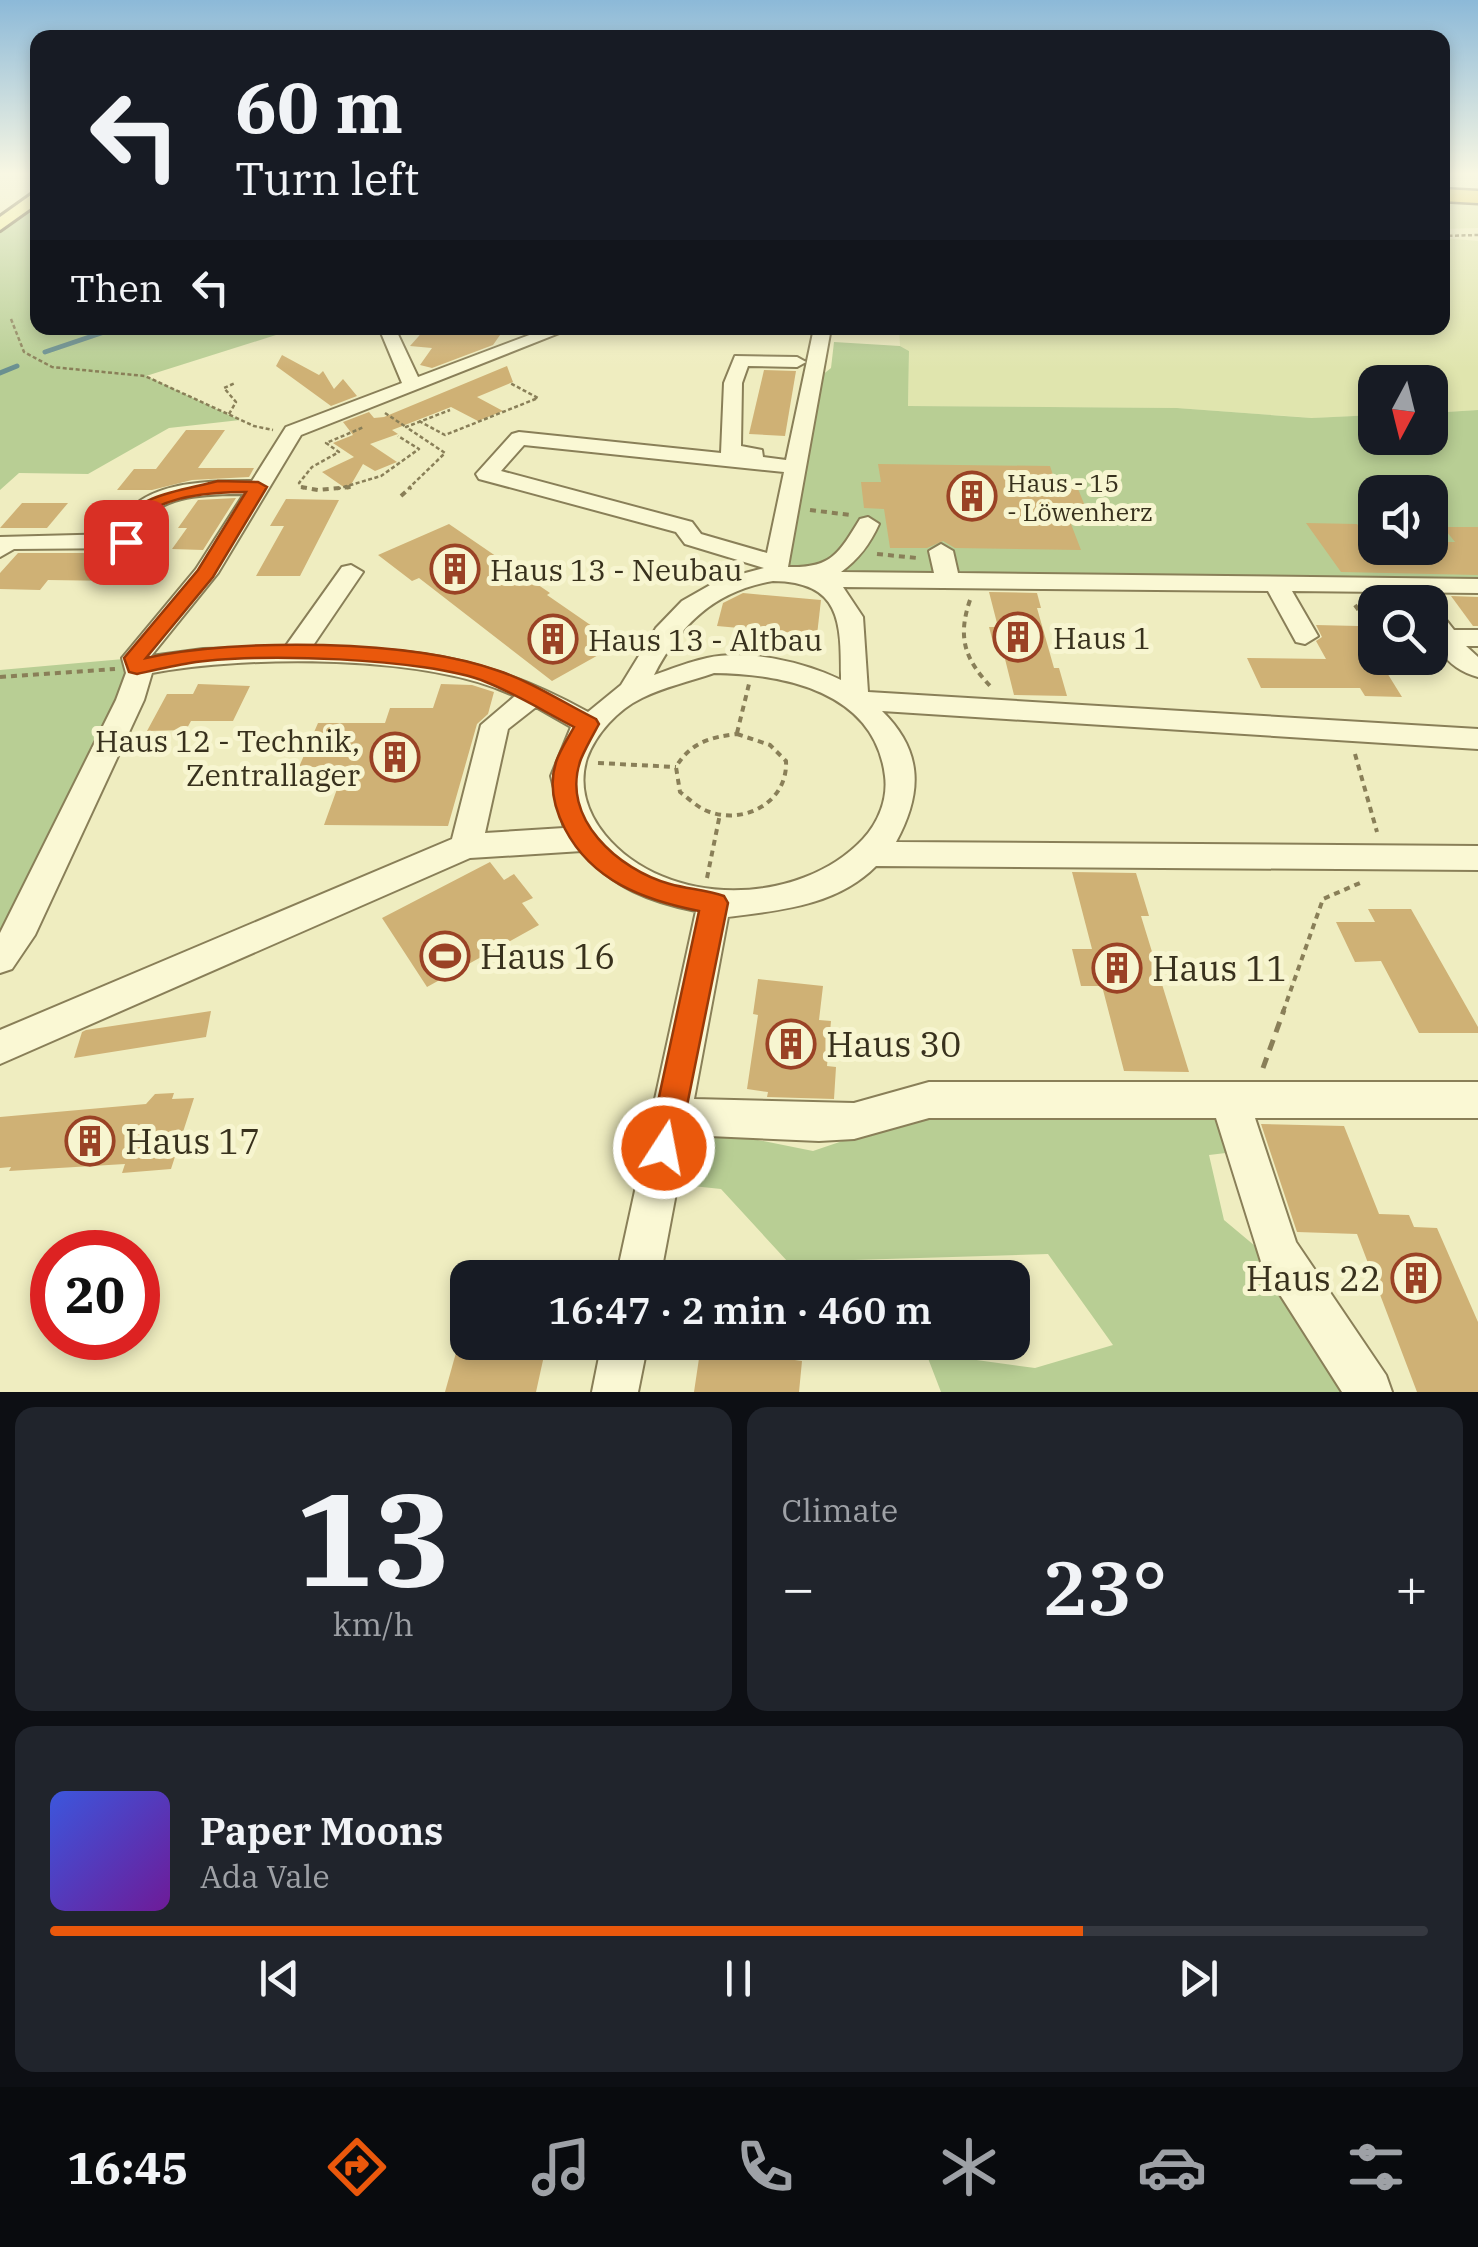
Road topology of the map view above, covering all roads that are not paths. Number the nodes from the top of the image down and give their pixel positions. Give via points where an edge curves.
1 (388, 335) edge
2 (821, 335) edge
3 (514, 337) edge
4 (797, 362) dead end
5 (393, 399) junction
6 (340, 413) junction
7 (364, 427) road end
8 (795, 462) junction
9 (258, 487) junction
10 (868, 524) road end
11 (126, 542) junction
12 (0, 550) edge
13 (776, 568) junction
14 (351, 572) dead end
15 (140, 574) dead end
16 (811, 578) junction
17 (1276, 584) junction
18 (1478, 586) edge
19 (1358, 590) edge
20 (1448, 590) edge
21 (1305, 636) dead end
22 (1465, 641) edge
23 (293, 655) junction
24 (137, 667) junction
25 (1478, 668) edge
26 (634, 688) junction
27 (534, 695) junction
28 (855, 700) junction
29 (588, 724) junction
30 (1478, 739) edge
31 (583, 839) junction
32 (466, 846) junction
33 (871, 854) junction
34 (1478, 858) edge
35 (708, 903) junction
36 (0, 959) edge
37 (0, 1047) edge
38 (1478, 1100) edge
39 (1241, 1101) junction
40 (671, 1116) junction
41 (642, 1260) edge
42 (621, 1360) edge
43 (615, 1392) edge
44 (1369, 1392) edge

1 - 5 street
2 - 8 street
3 - 5 street
4 - 8 street via 741,360 733,383 730,452
5 - 6 street
6 - 7 street
6 - 9 street via 293,431
8 - 13 street
8 - 13 street via 519,438 487,474 684,527 693,539
9 - 11 street via 218,487 157,502 126,526
9 - 24 street via 206,573 134,658
10 - 16 street via 858,547
11 - 12 street via 7,542
11 - 15 street via 140,541 150,558
13 - 16 street
13 - 26 street via 728,584 690,607 649,654
14 - 23 street
16 - 17 street via 944,563 974,580
16 - 28 street via 850,612
17 - 19 street
17 - 21 street
18 - 20 street
22 - 25 street via 1460,659
23 - 24 street via 192,655
23 - 27 street via 454,665
24 - 36 street via 130,700 18,935
26 - 28 street via 712,665 753,665 825,683
26 - 29 street
27 - 29 street
27 - 32 street via 494,725
28 - 30 street
28 - 33 street via 886,733 902,772 902,800
29 - 31 street via 568,761 564,787
31 - 32 street
31 - 35 street via 632,880
32 - 37 street
33 - 34 street
33 - 35 street via 803,894
35 - 40 street
38 - 39 street
39 - 40 street via 929,1100 854,1121 819,1123
39 - 44 street via 1278,1253
40 - 41 street
42 - 43 street

